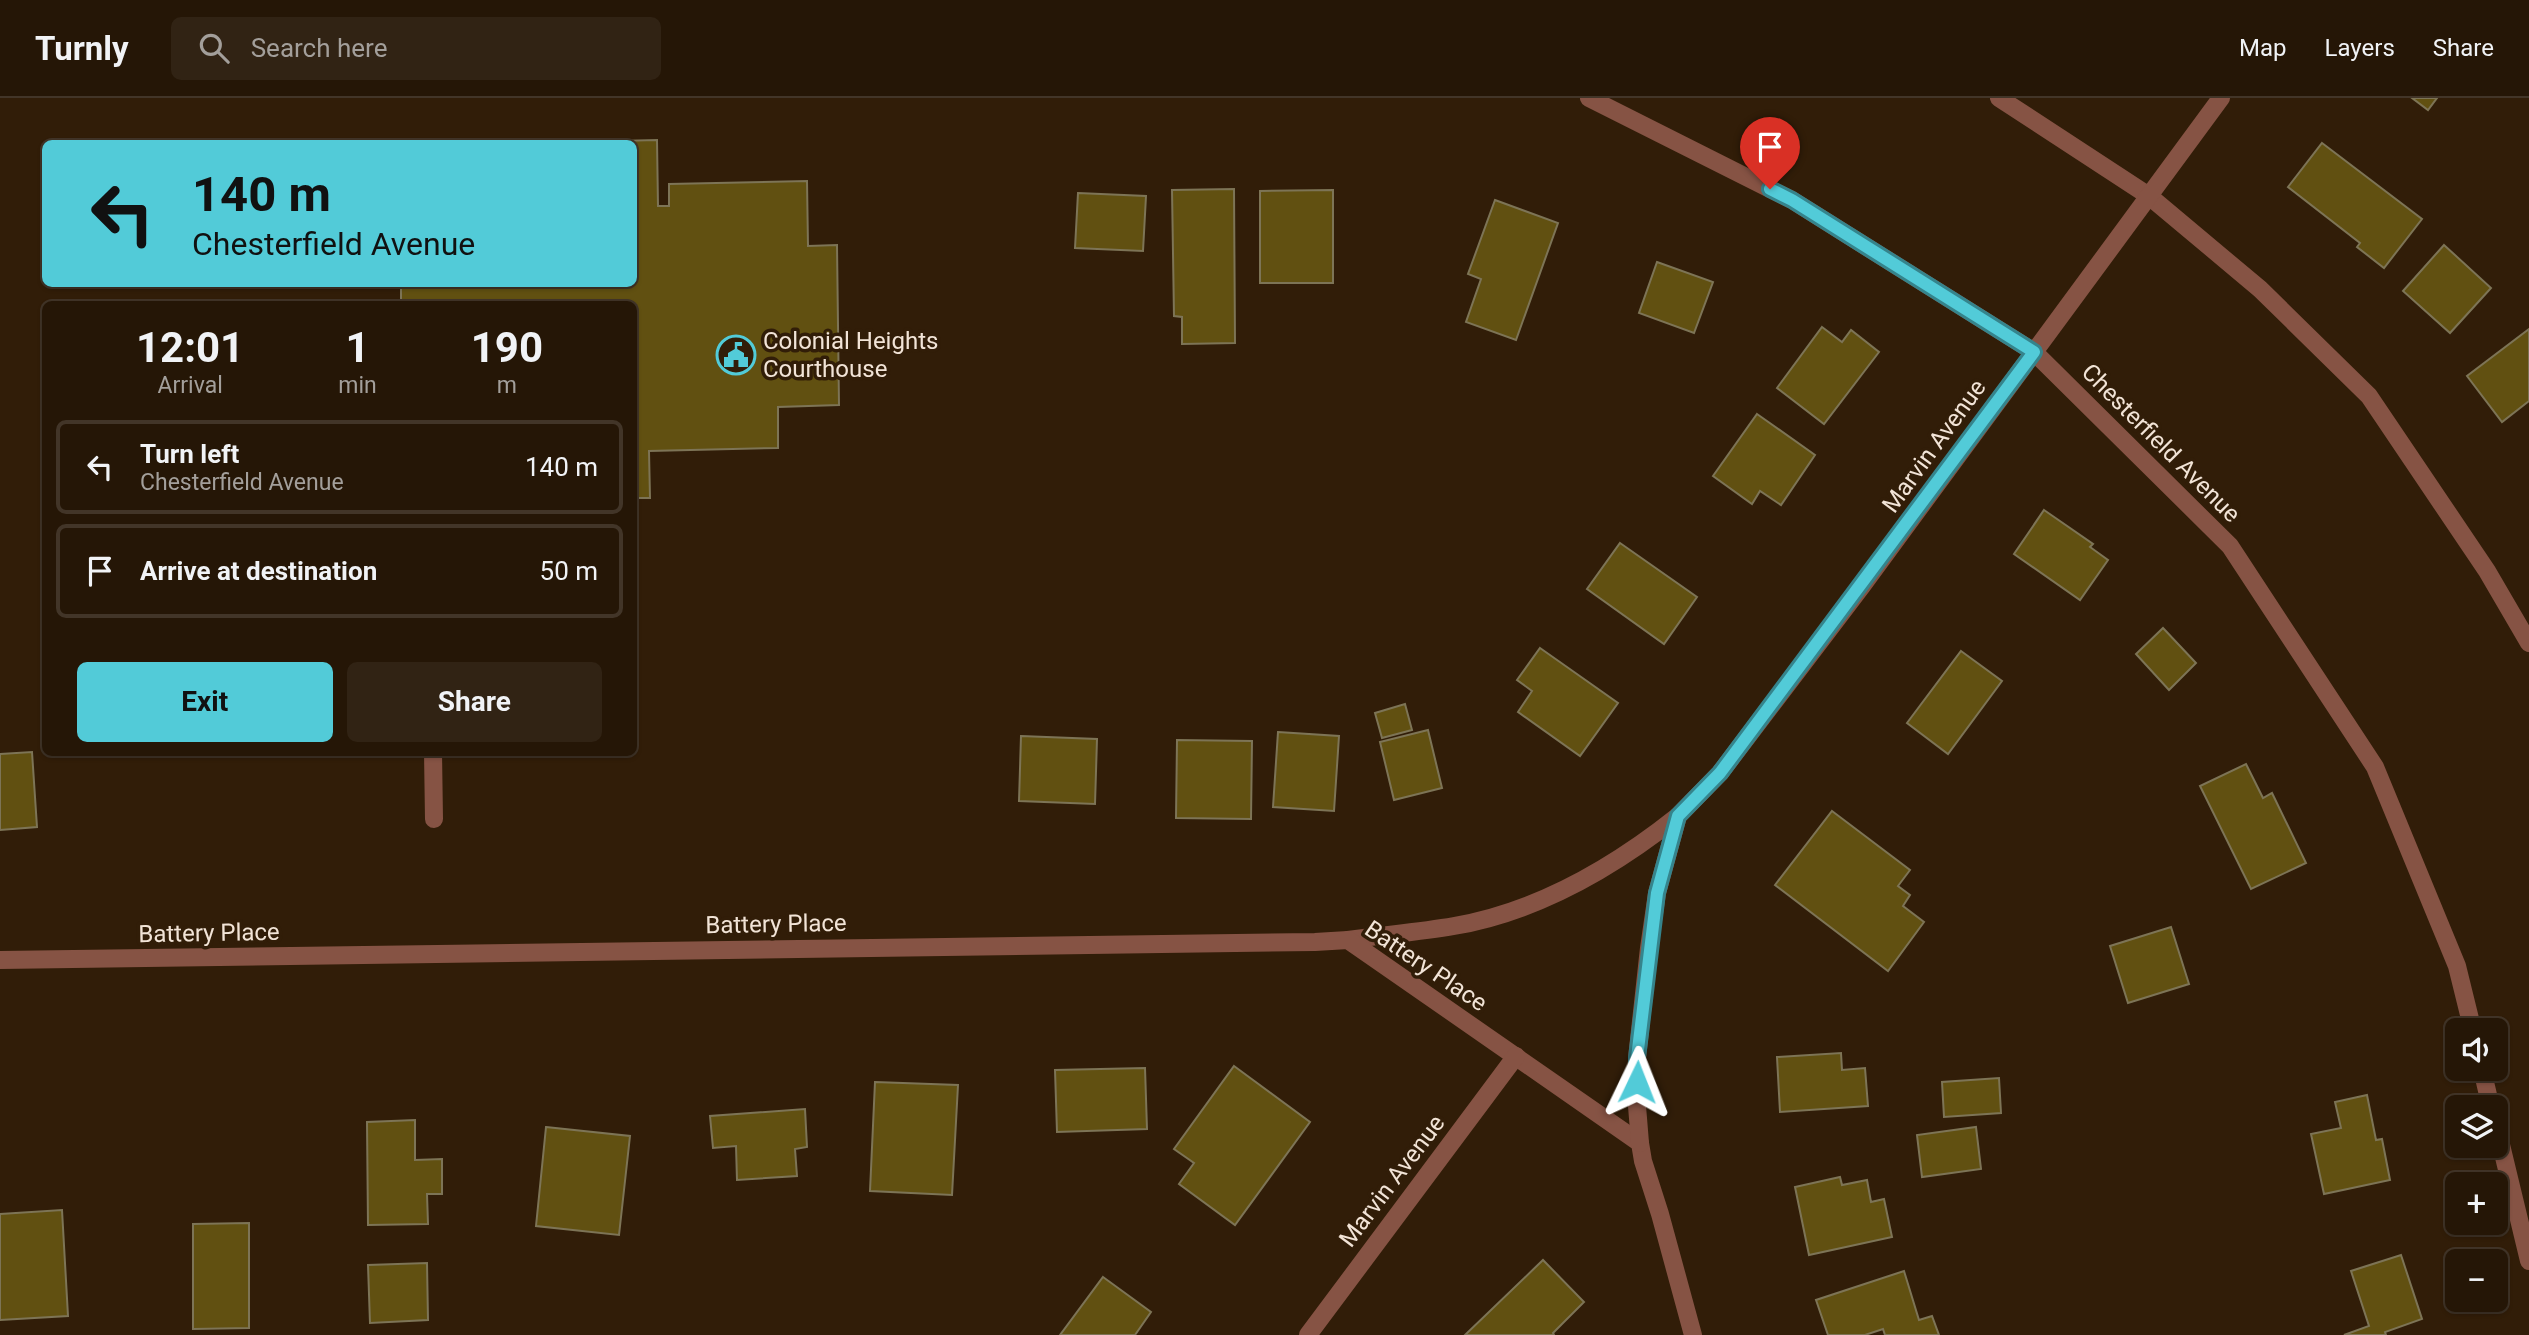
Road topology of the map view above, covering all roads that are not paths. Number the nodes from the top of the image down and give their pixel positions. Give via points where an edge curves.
1 (1589, 98) edge
2 (1999, 98) edge
3 (2221, 98) edge
4 (2149, 196) junction
5 (2034, 352) junction
6 (2529, 643) edge
7 (433, 756) edge
8 (1678, 816) junction
9 (434, 819) dead end
10 (1348, 940) junction
11 (0, 960) edge
12 (2470, 1018) edge
13 (1516, 1056) junction
14 (1640, 1143) junction
15 (2504, 1158) edge
16 (2529, 1261) edge
17 (1308, 1335) edge
18 (1693, 1335) edge

1 - 5 street, Chesterfield Avenue via 1792,200
2 - 4 street
3 - 4 street, Marvin Avenue
4 - 5 street, Marvin Avenue
4 - 6 street via 2260,289 2369,396 2487,570
5 - 8 street, Marvin Avenue via 1720,773
5 - 12 street, Chesterfield Avenue via 2231,546 2375,767 2457,966
7 - 9 street
8 - 10 street, Marvin Avenue via 1644,843 1588,876 1518,908 1456,926
8 - 14 street, Marvin Avenue via 1657,893 1647,962 1637,1058
10 - 11 street, Battery Place
10 - 13 street, Battery Place
13 - 14 street, Battery Place
13 - 17 street, Marvin Avenue
14 - 18 street, Marvin Avenue
15 - 16 street

